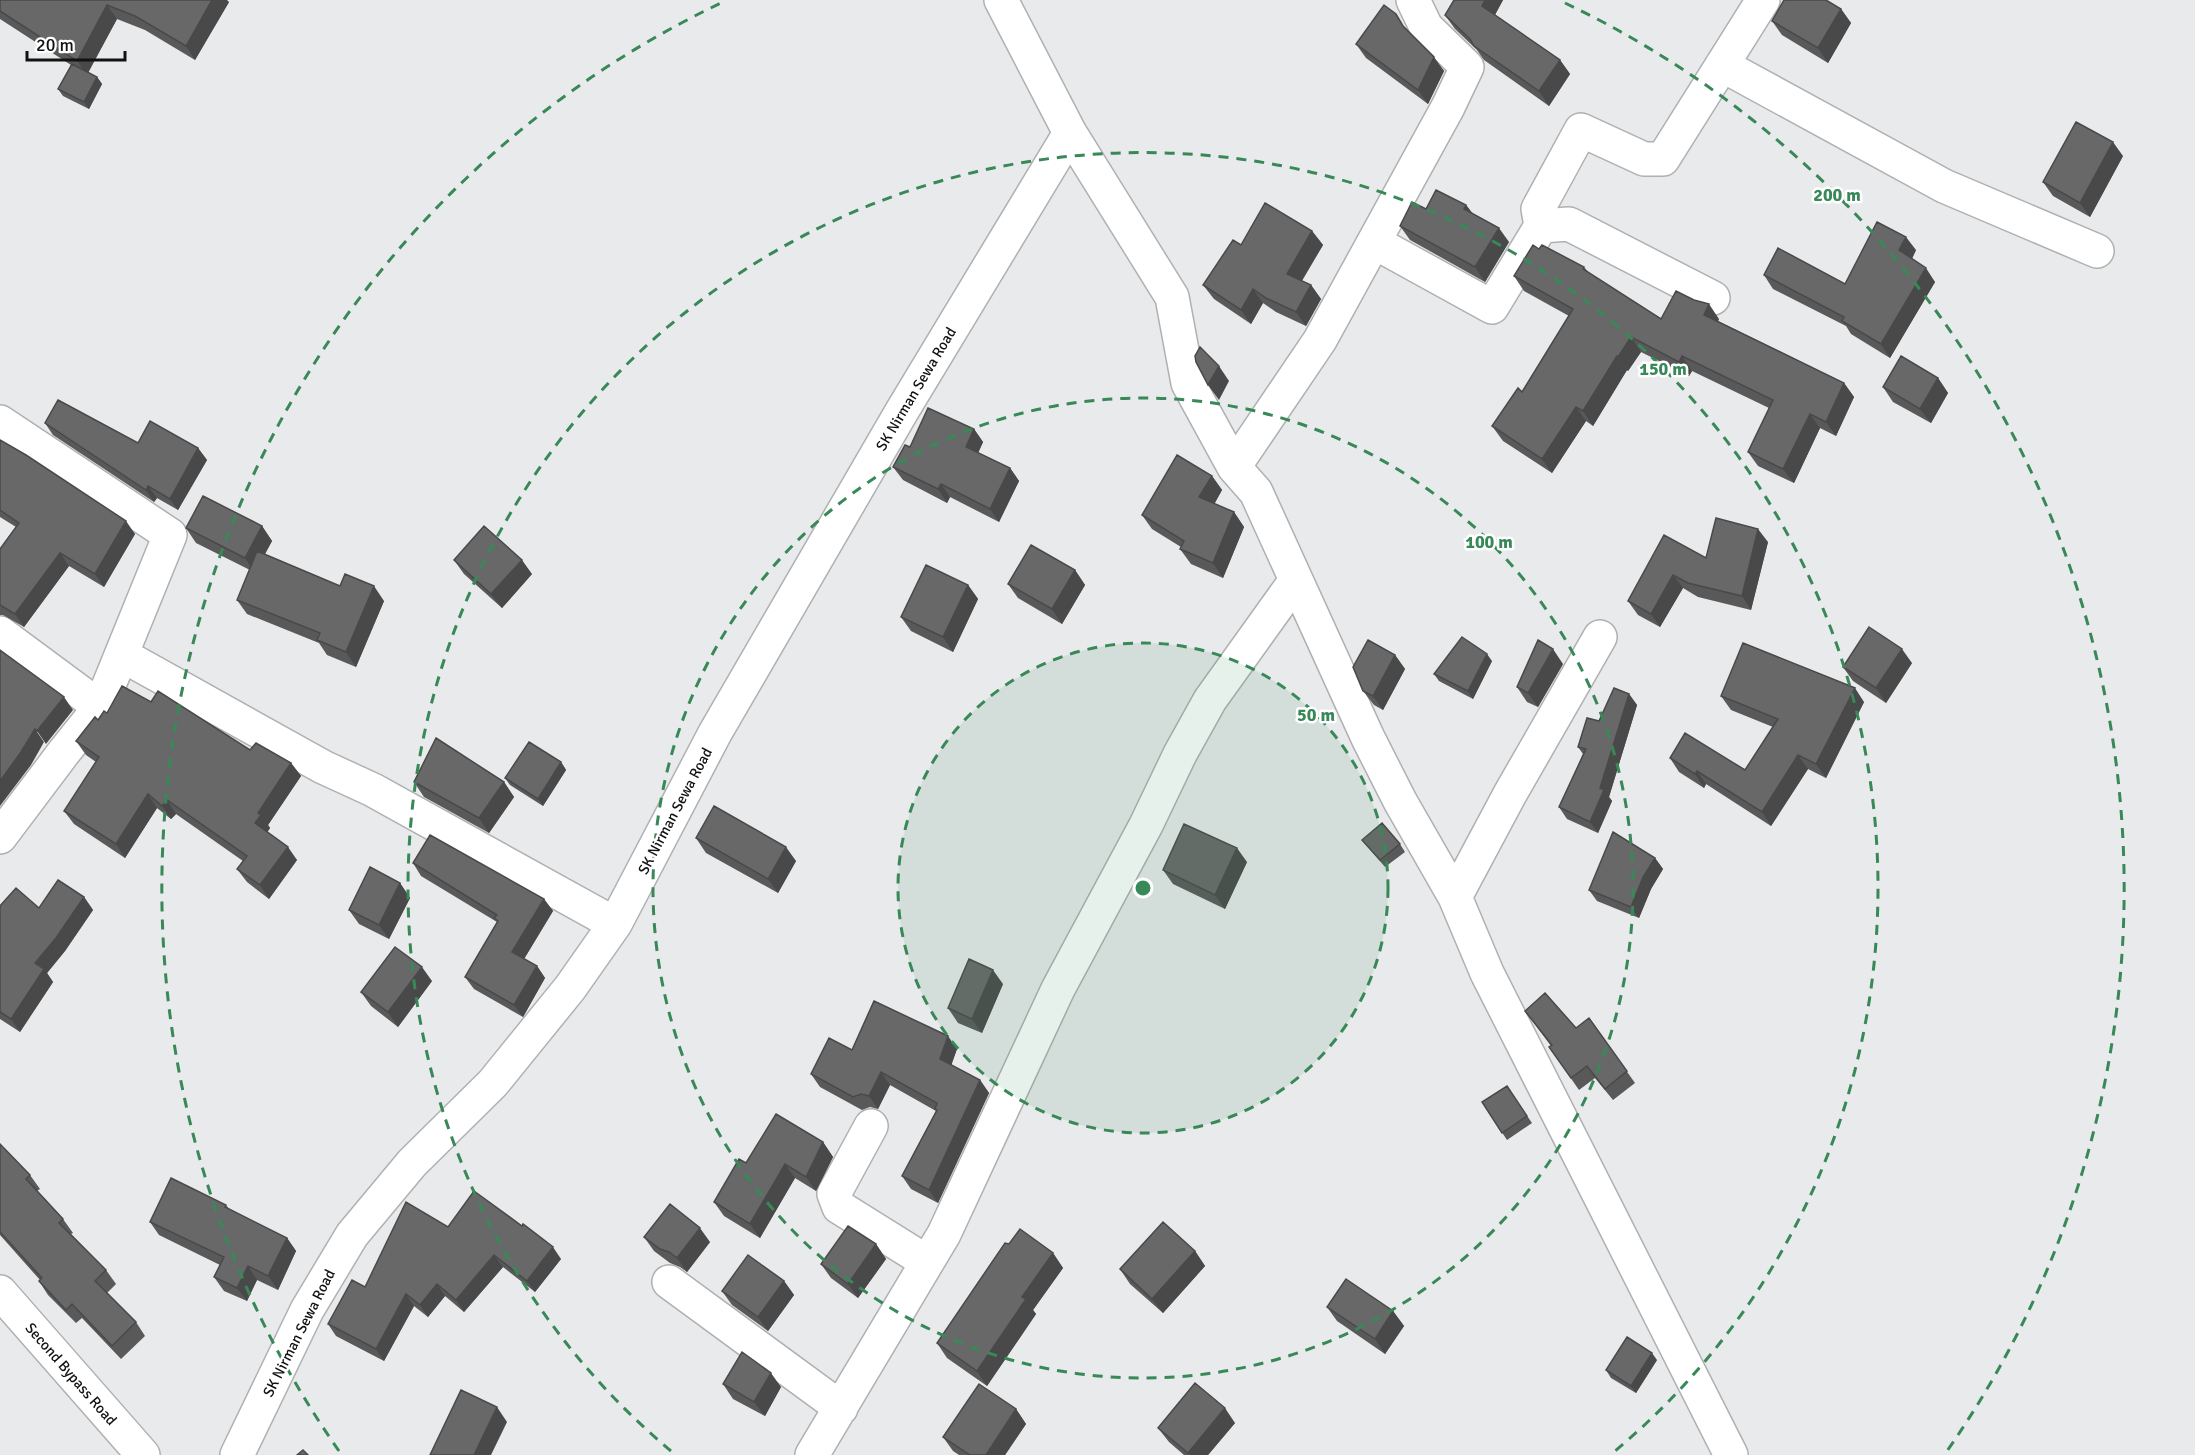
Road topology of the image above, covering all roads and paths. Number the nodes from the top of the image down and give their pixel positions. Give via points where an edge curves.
1 (1000, 0) edge
2 (1413, 0) edge
3 (1763, 0) edge
4 (1722, 65) junction
5 (1070, 133) junction
6 (1541, 226) junction
7 (1374, 242) junction
8 (2097, 251) dead end
9 (1713, 298) dead end
10 (0, 422) edge
11 (1234, 467) junction
12 (1296, 580) junction
13 (0, 633) edge
14 (1600, 637) dead end
15 (122, 655) junction
16 (100, 707) junction
17 (0, 837) edge
18 (1455, 897) junction
19 (615, 924) junction
20 (872, 1126) dead end
21 (927, 1262) junction
22 (669, 1282) dead end
23 (0, 1292) edge
24 (841, 1408) junction
25 (143, 1455) edge
26 (237, 1455) edge
27 (812, 1455) edge
28 (1731, 1455) edge

1 - 5 street
2 - 7 street via 1426,27 1467,67
3 - 4 street
4 - 6 street via 1663,159 1644,159 1581,130 1538,209
4 - 8 street via 1944,186
5 - 11 street via 1172,297 1188,383
5 - 19 street, SK Nirman Sewa Road via 902,411 727,713
6 - 7 street via 1492,307
6 - 9 street via 1569,224
7 - 11 street via 1320,340
10 - 15 street via 170,535
11 - 12 street via 1256,492
12 - 18 street via 1384,769
12 - 21 street via 1210,700 1180,754 1058,989
13 - 16 street
14 - 18 street
15 - 16 street
15 - 19 street
16 - 17 street
18 - 28 street via 1487,973
19 - 26 street, SK Nirman Sewa Road via 570,988 493,1083 412,1162 352,1235 307,1310
20 - 21 street via 834,1194 839,1207
21 - 24 street
22 - 24 street
23 - 25 street, Second Bypass Road
24 - 27 street

